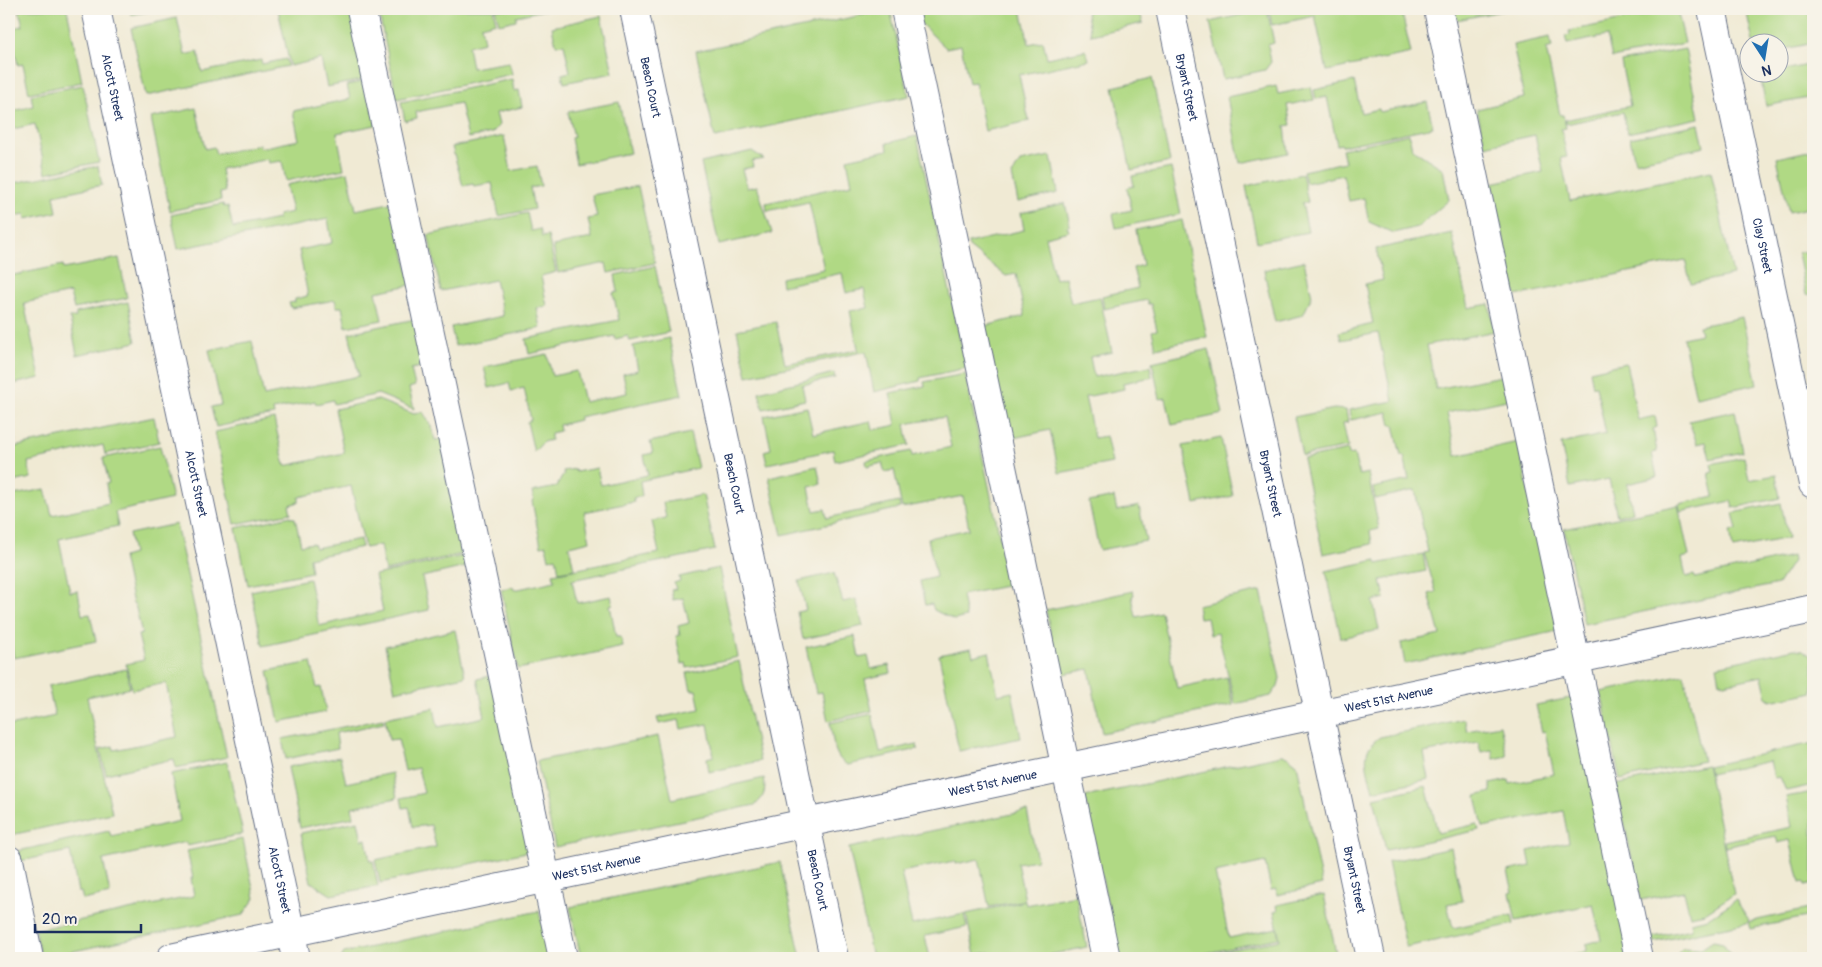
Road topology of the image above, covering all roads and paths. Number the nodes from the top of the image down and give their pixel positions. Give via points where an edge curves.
1 (96, 9) edge
2 (361, 9) edge
3 (634, 9) edge
4 (905, 9) edge
5 (1170, 9) edge
6 (1438, 9) edge
7 (1712, 9) edge
8 (1813, 484) edge
9 (1813, 609) edge
10 (1576, 660) junction
11 (1320, 714) junction
12 (1066, 768) junction
13 (806, 823) junction
14 (9, 860) edge
15 (546, 879) junction
16 (293, 946) edge
17 (30, 958) edge
18 (171, 958) edge
19 (563, 958) edge
20 (834, 958) edge
21 (1106, 958) edge
22 (1371, 958) edge
23 (1639, 958) edge

1 - 16 street, Alcott Street
2 - 15 street
3 - 13 street, Beach Court
4 - 12 street
5 - 11 street, Bryant Street
6 - 10 street
7 - 8 street, Clay Street
9 - 10 street, West 51st Avenue
10 - 11 street, West 51st Avenue
10 - 23 street
11 - 12 street, West 51st Avenue
11 - 22 street, Bryant Street
12 - 13 street, West 51st Avenue
12 - 21 street
13 - 15 street, West 51st Avenue
13 - 20 street, Beach Court
14 - 17 street
15 - 16 street, West 51st Avenue
15 - 19 street
16 - 18 street, West 51st Avenue

